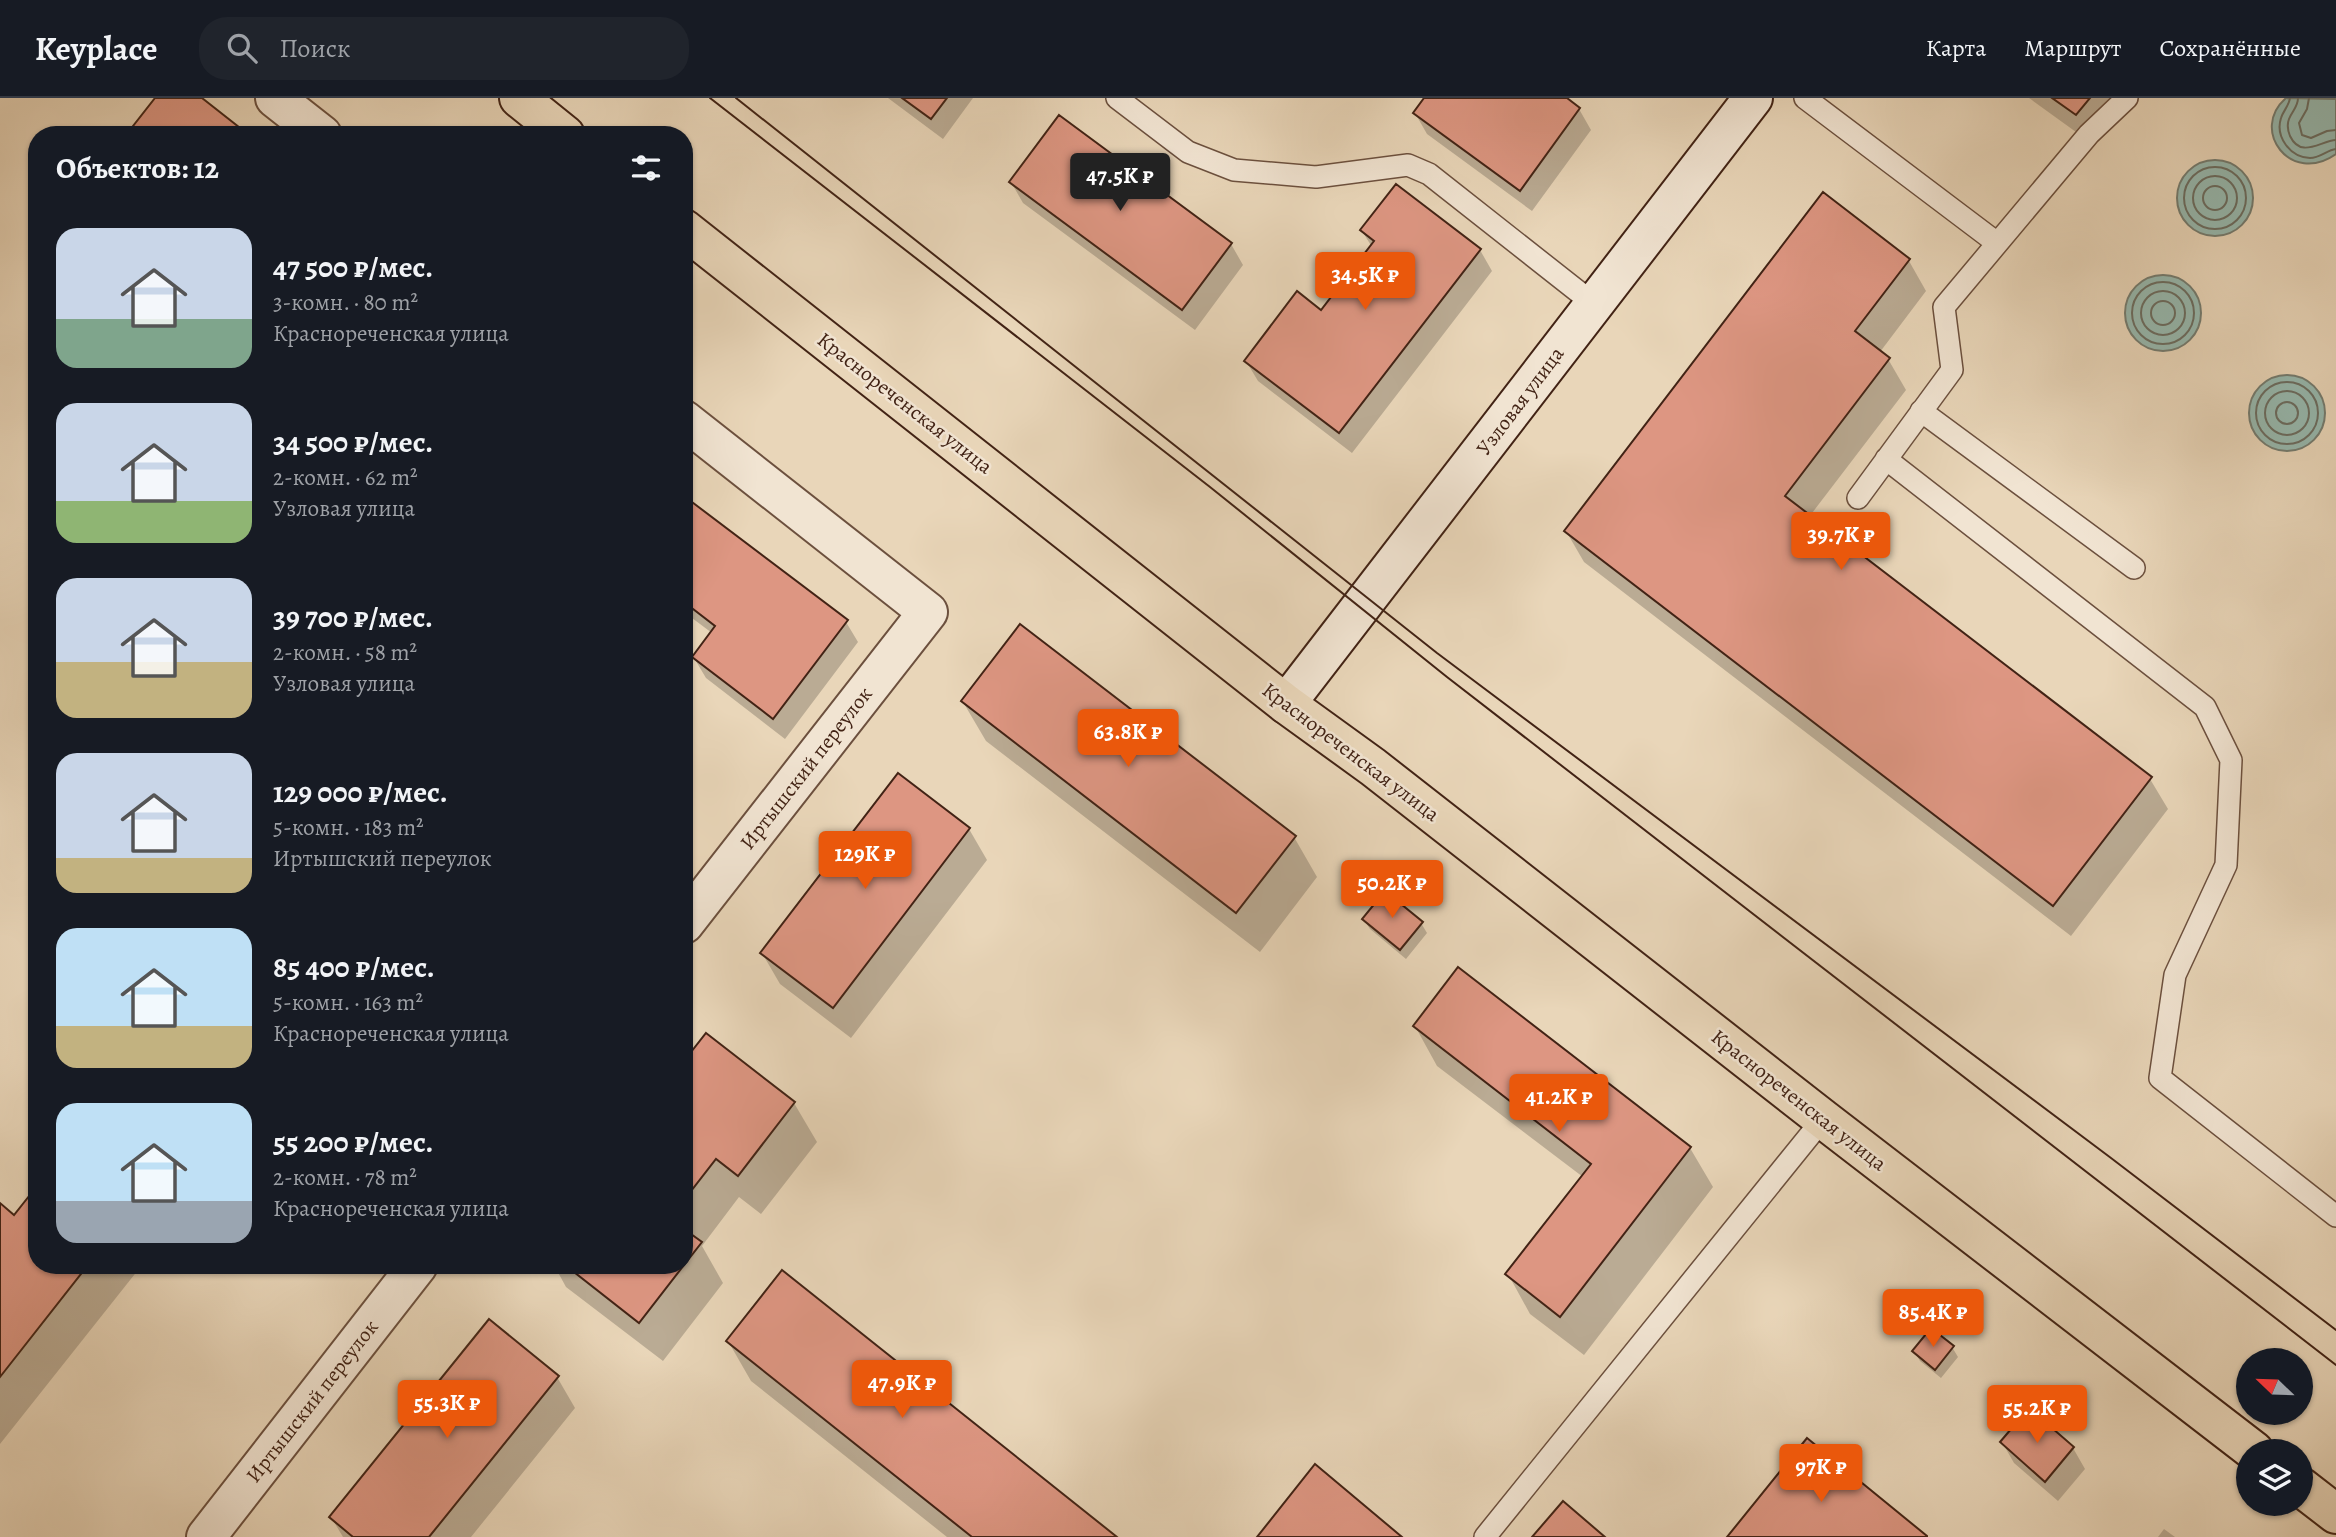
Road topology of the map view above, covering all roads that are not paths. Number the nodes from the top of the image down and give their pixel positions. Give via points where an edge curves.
1 (275, 98) edge
2 (519, 98) edge
3 (1117, 98) edge
4 (1753, 98) edge
5 (1805, 98) edge
6 (2127, 98) edge
7 (311, 126) edge
8 (554, 126) edge
9 (693, 236) edge
10 (1997, 243) junction
11 (1594, 304) junction
12 (1921, 411) junction
13 (693, 427) edge
14 (1886, 459) junction
15 (1857, 498) dead end
16 (2134, 568) dead end
17 (1286, 704) junction
18 (693, 912) edge
19 (1823, 1119) junction
20 (2336, 1216) edge
21 (411, 1274) edge
22 (2239, 1439) edge
23 (2313, 1496) edge
24 (2336, 1514) edge
25 (206, 1537) edge
26 (1486, 1537) edge

1 - 7 street
2 - 8 main road
3 - 11 lane via 1188,152 1234,170 1316,177 1408,165 1429,174
4 - 11 street, Узловая улица
5 - 10 lane
6 - 10 lane via 2090,134
9 - 17 main road, Краснореченская улица
10 - 12 lane via 1944,307 1952,370
11 - 17 street, Узловая улица
12 - 14 lane
12 - 16 lane
13 - 18 street, Иртышский переулок via 928,612
14 - 15 lane
14 - 20 lane via 2205,707 2231,760 2226,865 2175,975 2160,1078
17 - 19 main road, Краснореченская улица
19 - 22 main road, Краснореченская улица
19 - 26 lane
21 - 25 street, Иртышский переулок
23 - 24 main road

